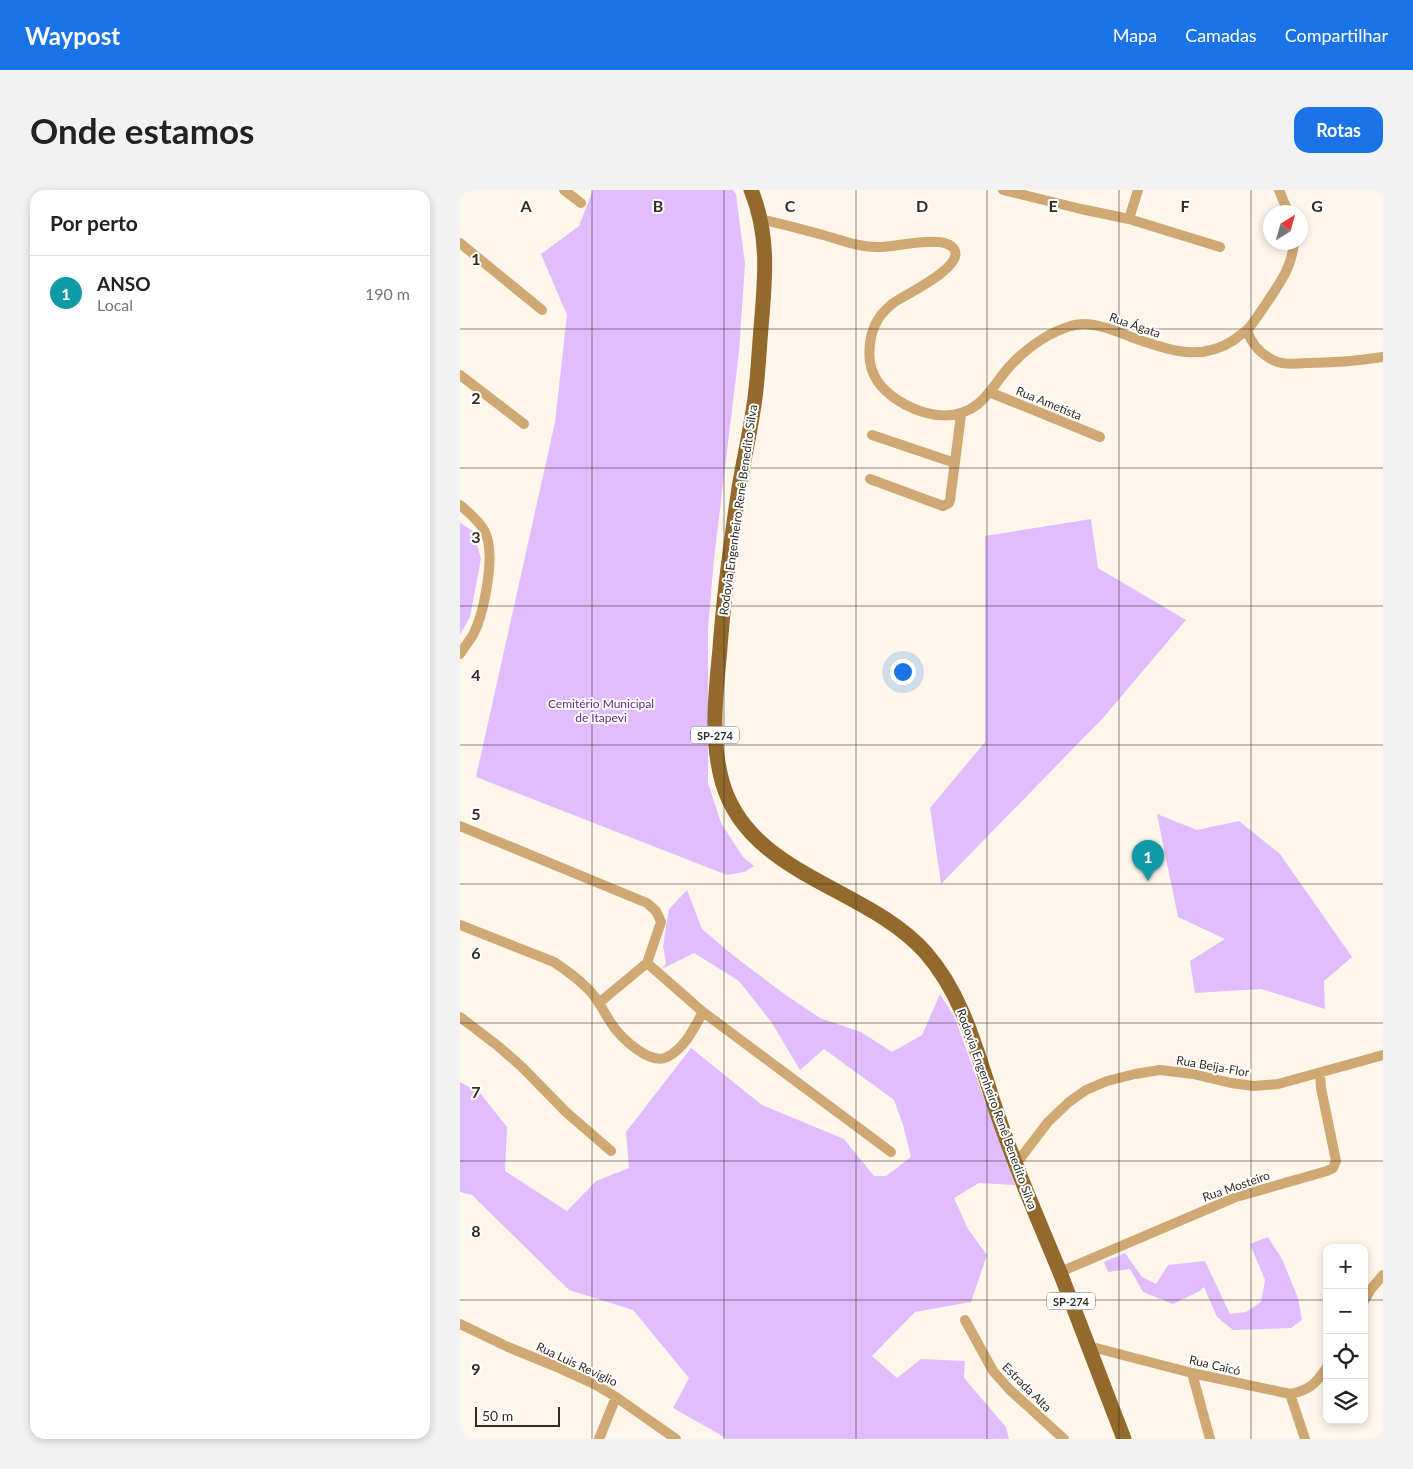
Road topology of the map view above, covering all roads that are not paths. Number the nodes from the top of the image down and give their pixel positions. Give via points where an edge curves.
1 (564, 190) edge
2 (751, 190) edge
3 (1003, 190) edge
4 (1138, 190) edge
5 (1279, 190) edge
6 (1034, 194) edge
7 (581, 203) dead end
8 (1285, 205) edge
9 (761, 219) junction
10 (1130, 219) junction
11 (460, 243) edge
12 (1220, 247) dead end
13 (1293, 250) edge
14 (542, 310) dead end
15 (1247, 330) junction
16 (1383, 357) edge
17 (460, 375) edge
18 (989, 392) junction
19 (961, 415) junction
20 (524, 424) dead end
21 (872, 435) dead end
22 (1100, 437) dead end
23 (955, 463) junction
24 (870, 479) dead end
25 (460, 505) edge
26 (460, 654) edge
27 (460, 826) edge
28 (460, 924) edge
29 (647, 962) junction
30 (600, 1002) junction
31 (704, 1012) junction
32 (460, 1017) edge
33 (1383, 1055) edge
34 (1320, 1073) junction
35 (611, 1151) dead end
36 (891, 1152) dead end
37 (1016, 1164) junction
38 (1060, 1272) junction
39 (1382, 1281) edge
40 (1368, 1297) edge
41 (965, 1320) dead end
42 (460, 1324) edge
43 (1088, 1346) junction
44 (1323, 1372) edge
45 (1192, 1373) junction
46 (1290, 1394) junction
47 (616, 1397) junction
48 (599, 1439) edge
49 (676, 1439) edge
50 (1064, 1439) edge
51 (1124, 1439) edge
52 (1210, 1439) edge
53 (1305, 1439) edge

1 - 7 street
2 - 9 main road, Rodovia Engenheiro Renê Benedito Silva / SP-274
3 - 6 street
4 - 10 street
5 - 8 street
6 - 10 street
9 - 19 street via 856,244 879,247 939,242 954,249 954,262 888,307 879,317 869,347 875,378 894,398 923,412
9 - 37 main road, Rodovia Engenheiro Renê Benedito Silva / SP-274 via 765,253 755,400 726,582 715,703 714,732 721,778 727,798 739,819 756,838 775,854 903,932 942,973 974,1040
10 - 12 street
11 - 14 street
13 - 15 street, Rua Ágata via 1290,265
15 - 16 street via 1255,346 1277,362 1328,363
15 - 18 street, Rua Ágata via 1228,344 1189,353 1163,349 1103,327 1082,324 1064,328 1030,348
17 - 20 street
18 - 19 street, Rua Ágata
18 - 22 street, Rua Ametista
19 - 23 street
21 - 23 street
23 - 24 street via 950,500 943,506
25 - 26 street via 484,531 490,560 481,614
27 - 29 street via 647,903 661,922
28 - 30 street via 554,962 588,988
29 - 30 street
29 - 31 street
30 - 31 street via 612,1025 639,1051 652,1058 666,1058 677,1050
31 - 36 street
32 - 35 street via 498,1046
33 - 34 street, Rua Beija-Flor
34 - 37 street, Rua Beija-Flor via 1278,1084 1254,1086 1160,1070 1107,1080 1069,1102 1048,1122
34 - 38 street, Rua Mosteiro via 1336,1161 1333,1168 1236,1198
37 - 38 main road, Rodovia Engenheiro Renê Benedito Silva / SP-274
38 - 43 main road, Rodovia Engenheiro Renê Benedito Silva / SP-274
39 - 40 street
41 - 50 street, Estrada Alta via 993,1371
42 - 47 street, Rua Luis Reviglio
43 - 45 street, Rua Caicó
43 - 51 main road, Rodovia Engenheiro Renê Benedito Silva / SP-274
44 - 46 street via 1305,1391
45 - 46 street, Rua Caicó
45 - 52 street
46 - 53 street
47 - 48 street
47 - 49 street, Rua Luis Reviglio

